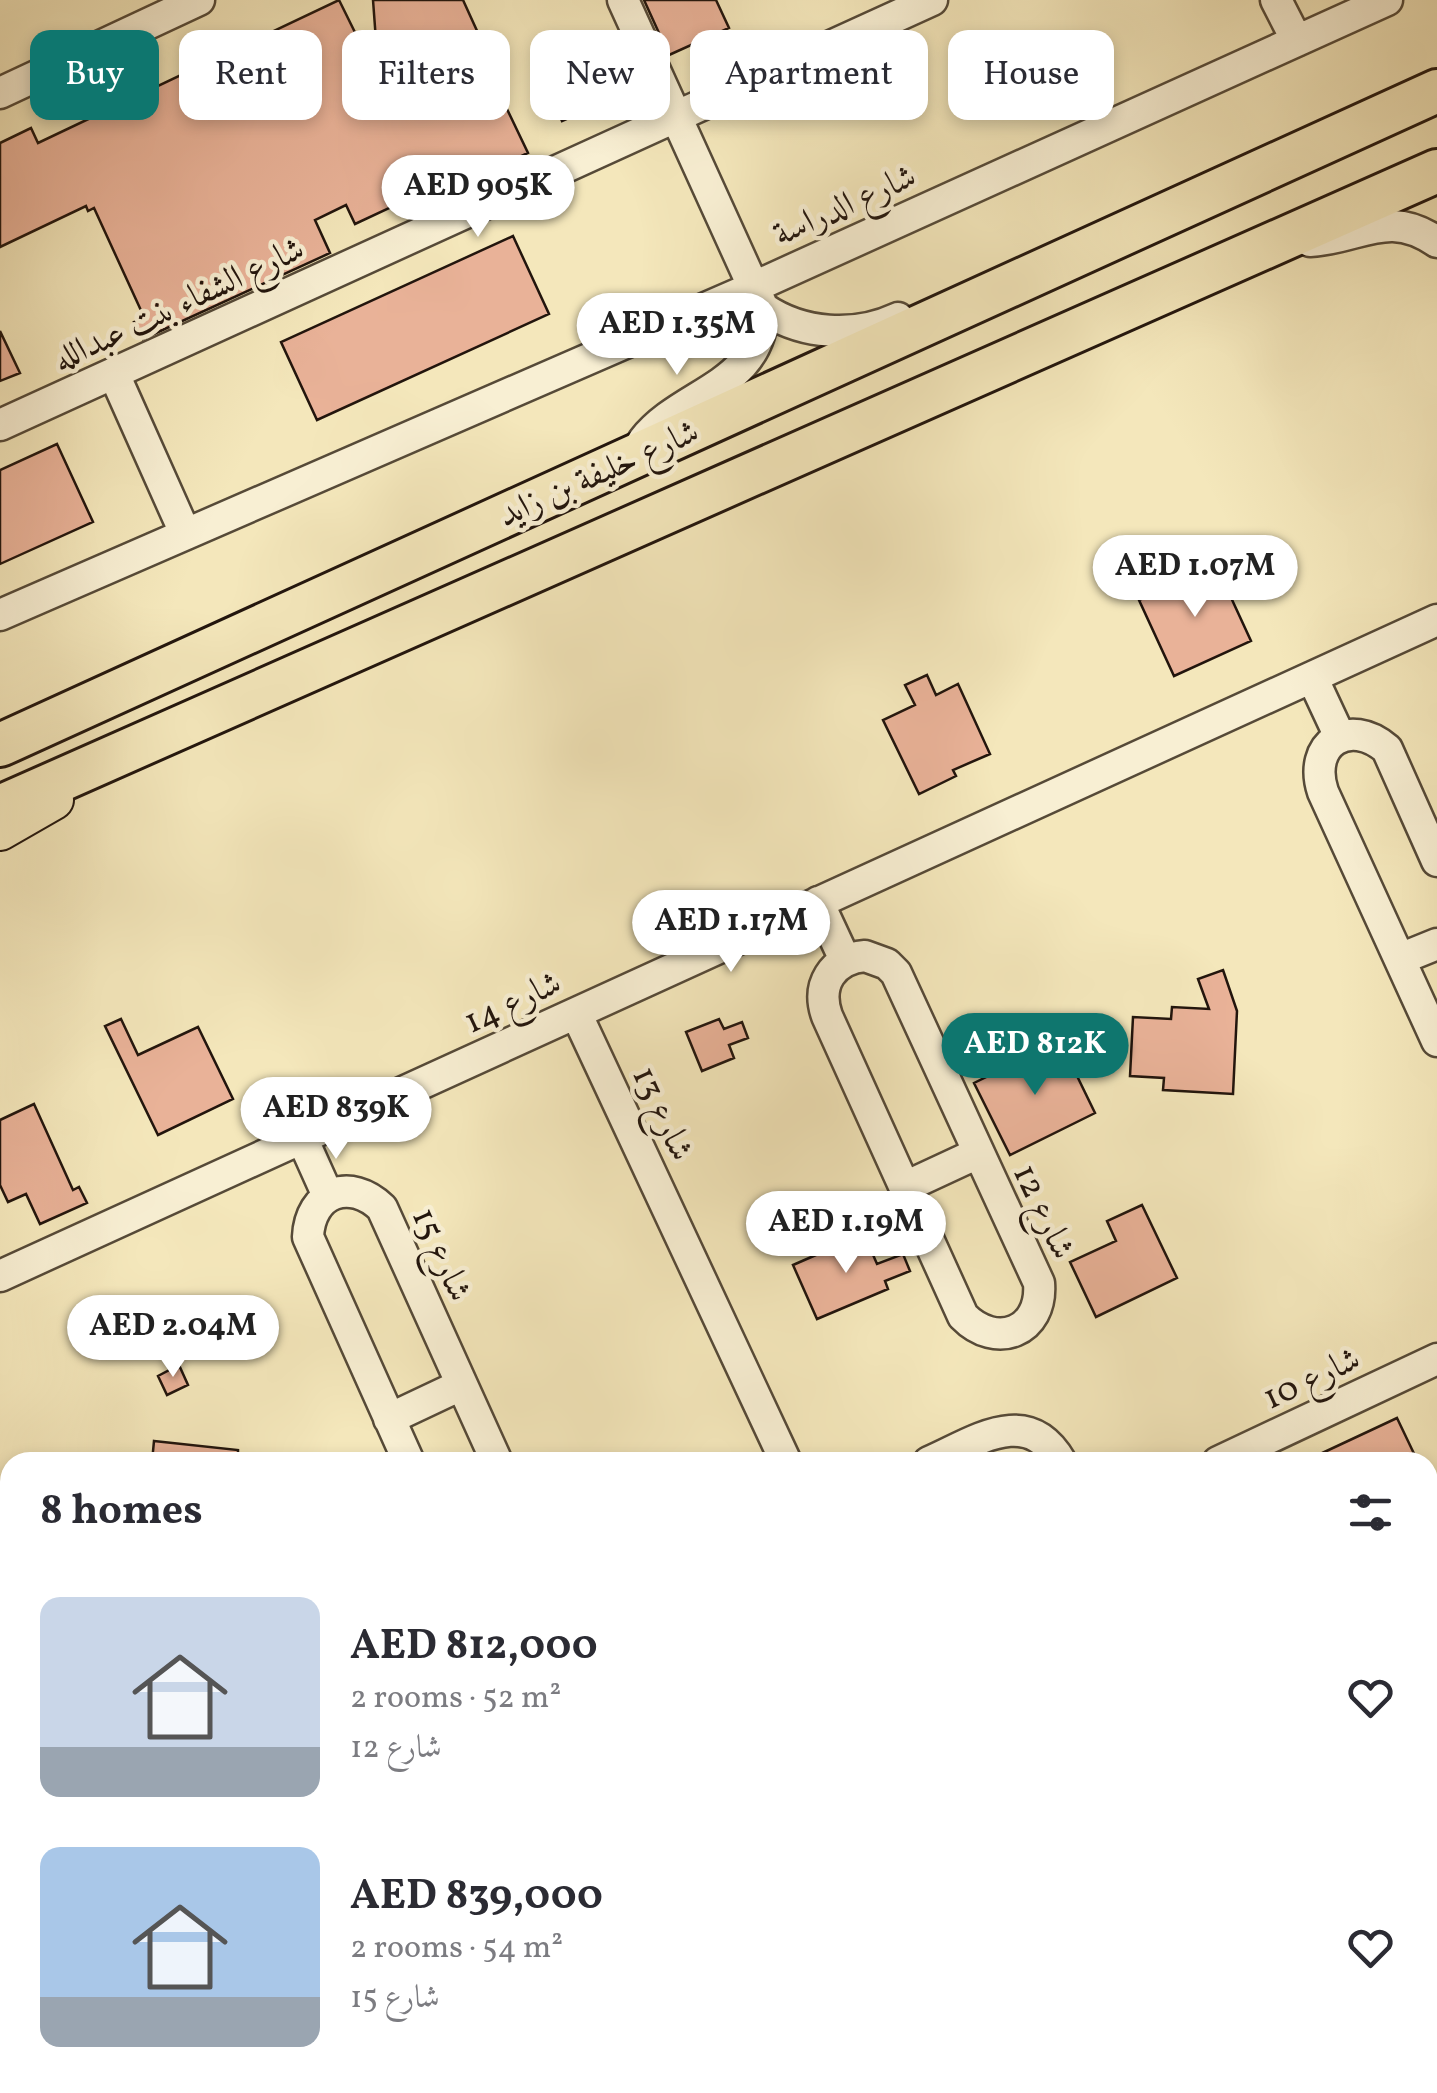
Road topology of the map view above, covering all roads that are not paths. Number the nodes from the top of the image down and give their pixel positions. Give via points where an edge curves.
1 (199, 0) edge
2 (622, 0) edge
3 (932, 0) edge
4 (1276, 0) edge
5 (1387, 0) edge
6 (1297, 41) junction
7 (1437, 91) edge
8 (0, 93) edge
9 (676, 116) junction
10 (1437, 171) edge
11 (1282, 241) junction
12 (1437, 242) edge
13 (758, 297) junction
14 (961, 308) junction
15 (114, 374) junction
16 (0, 425) edge
17 (636, 454) junction
18 (185, 533) junction
19 (0, 616) edge
20 (1437, 620) edge
21 (1312, 677) junction
22 (160, 736) junction
23 (1340, 737) junction
24 (11, 738) edge
25 (0, 808) edge
26 (0, 831) edge
27 (1437, 861) edge
28 (818, 902) junction
29 (1437, 944) edge
30 (1400, 959) junction
31 (845, 960) junction
32 (576, 1012) junction
33 (1437, 1041) edge
34 (302, 1138) junction
35 (976, 1154) junction
36 (905, 1187) junction
37 (328, 1196) junction
38 (0, 1276) edge
39 (1437, 1360) edge
40 (462, 1385) junction
41 (389, 1419) junction
42 (404, 1452) edge
43 (492, 1452) edge
44 (781, 1452) edge
45 (951, 1452) edge
46 (1052, 1452) edge
47 (1239, 1452) edge

1 - 8 street
2 - 9 street
3 - 9 street, شارع الشفاء بنت عبدالله
4 - 6 street
5 - 6 street, شارع الدراسة
6 - 13 street, شارع الدراسة
7 - 14 highway, شارع خليفة بن زايد
9 - 13 street
9 - 15 street, شارع الشفاء بنت عبدالله
10 - 11 highway, شارع خليفة بن زايد
11 - 12 street via 1316,241 1384,224 1412,228
11 - 22 highway, شارع خليفة بن زايد
13 - 14 street via 793,324 838,330 875,328 933,302
13 - 17 street via 760,333 747,360 659,424
13 - 18 street, شارع الدراسة
14 - 17 highway, شارع خليفة بن زايد
15 - 16 street, شارع الشفاء بنت عبدالله
15 - 18 street
17 - 24 highway, شارع خليفة بن زايد
18 - 19 street, شارع الدراسة
20 - 21 street, شارع 14
21 - 23 street
21 - 28 street, شارع 14
22 - 25 highway, شارع خليفة بن زايد
22 - 26 main road, شارع خليفة بن زايد
23 - 27 street via 1359,733 1387,749
23 - 30 street via 1320,759 1318,776
28 - 31 street
28 - 32 street, شارع 14
29 - 30 street
30 - 33 street
31 - 35 street, شارع 12 via 877,958 896,973
31 - 36 street, شارع 12 via 825,980 823,1004
32 - 34 street, شارع 14
32 - 44 street, شارع 13
34 - 37 street
34 - 38 street, شارع 14
35 - 36 street, شارع 12
35 - 36 street, شارع 12 via 1039,1283 1037,1308 1020,1328 983,1332 962,1316
37 - 40 street, شارع 15 via 356,1192 382,1208
37 - 41 street via 308,1221 308,1236
39 - 47 street, شارع 10
40 - 41 street
40 - 43 street, شارع 15
41 - 42 street
45 - 46 street via 1015,1430 1044,1441

